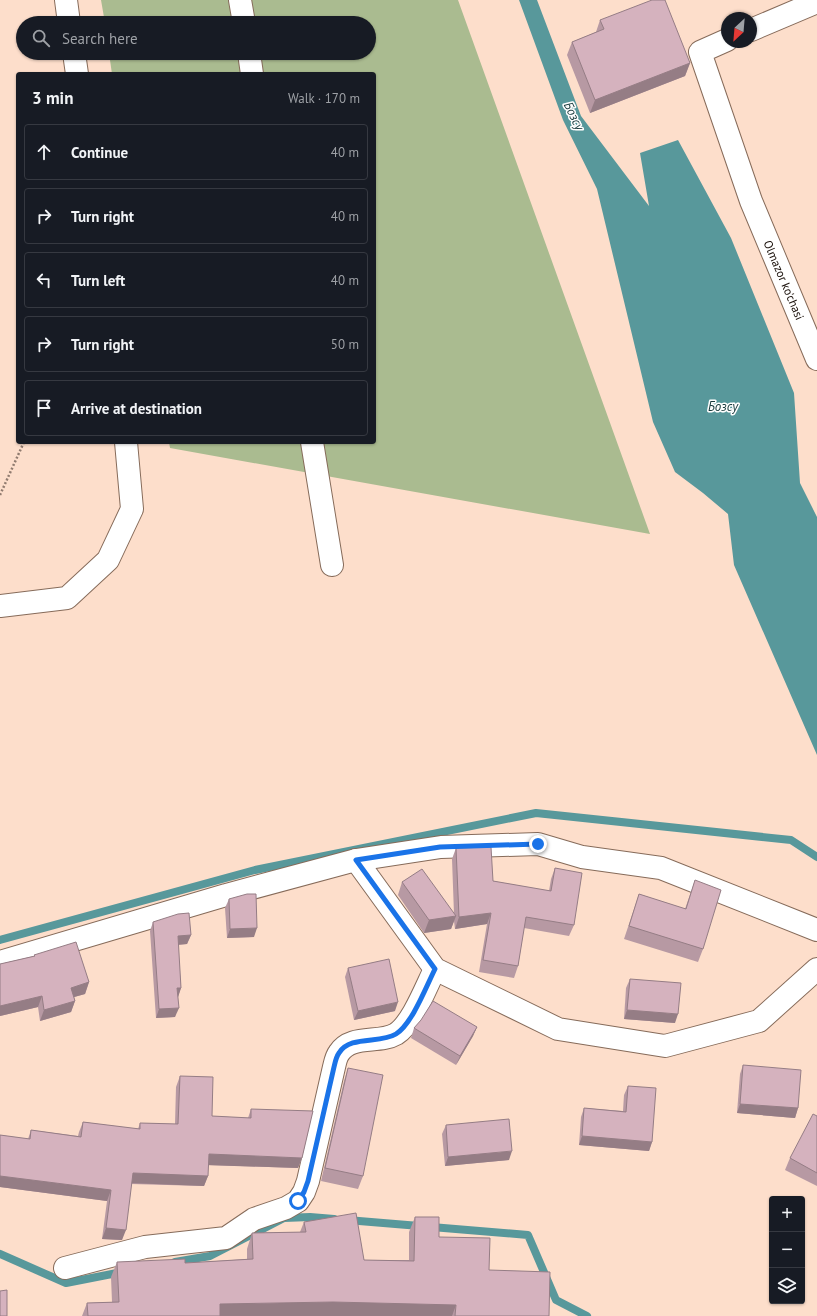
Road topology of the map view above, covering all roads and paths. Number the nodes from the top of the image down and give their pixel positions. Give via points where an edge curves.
1 (66, 0) edge
2 (240, 0) edge
3 (817, 2) edge
4 (68, 16) edge
5 (243, 16) edge
6 (757, 27) edge
7 (721, 43) edge
8 (75, 60) edge
9 (250, 60) edge
10 (77, 72) edge
11 (252, 72) edge
12 (817, 359) edge
13 (23, 444) edge
14 (126, 444) edge
15 (312, 444) edge
16 (0, 495) edge
17 (332, 566) dead end
18 (0, 606) edge
19 (356, 860) junction
20 (817, 930) edge
21 (0, 962) edge
22 (435, 969) junction
23 (817, 969) edge
24 (65, 1268) dead end

1 - 4 street
2 - 5 street
3 - 6 street
7 - 12 street, Olmazor ko'chasi via 700,52 751,201
8 - 10 street
9 - 11 street
13 - 16 path
14 - 18 street via 132,509 108,560 67,598
15 - 17 street
19 - 20 street via 440,847 538,844 582,857 661,868
19 - 21 street via 226,895
19 - 22 street
22 - 23 street via 558,1029 665,1046 759,1021
22 - 24 street via 410,1018 395,1035 348,1044 339,1053 308,1181 298,1201 254,1219 226,1238 145,1247

